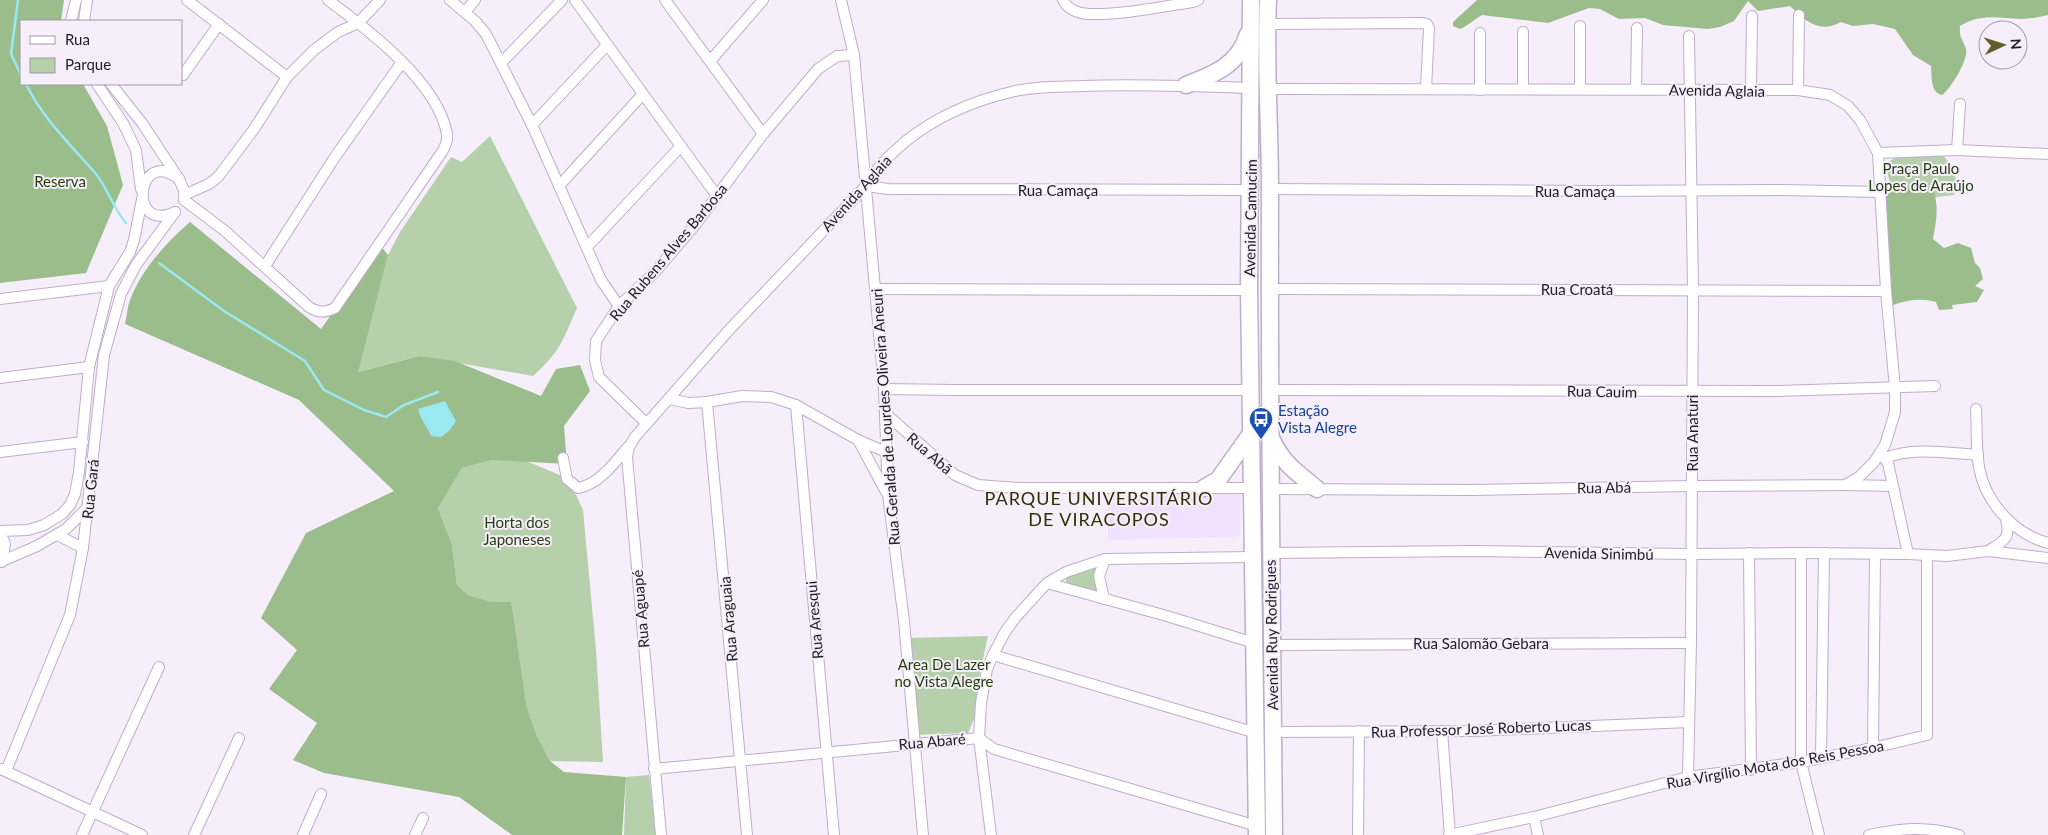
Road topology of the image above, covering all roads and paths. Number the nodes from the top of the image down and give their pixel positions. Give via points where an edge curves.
1 (76, 0) edge
2 (86, 0) edge
3 (187, 0) edge
4 (328, 0) edge
5 (380, 0) edge
6 (450, 0) edge
7 (475, 0) edge
8 (562, 0) edge
9 (574, 0) edge
10 (665, 0) edge
11 (763, 0) edge
12 (841, 0) edge
13 (1063, 0) edge
14 (1198, 0) edge
15 (1250, 0) edge
16 (1268, 0) edge
17 (465, 12) junction
18 (1752, 16) dead end
19 (1799, 16) dead end
20 (72, 20) edge
21 (84, 20) edge
22 (1251, 20) junction
23 (358, 23) junction
24 (218, 24) junction
25 (1267, 24) junction
26 (1580, 26) dead end
27 (1637, 28) dead end
28 (1523, 32) dead end
29 (1480, 33) dead end
30 (1689, 36) dead end
31 (608, 45) junction
32 (854, 55) junction
33 (711, 60) junction
34 (402, 62) junction
35 (501, 62) junction
36 (184, 75) dead end
37 (287, 77) junction
38 (98, 85) edge
39 (112, 85) edge
40 (1186, 85) junction
41 (1250, 88) junction
42 (1267, 89) junction
43 (1426, 89) junction
44 (1523, 89) junction
45 (1580, 89) junction
46 (1636, 89) junction
47 (1690, 89) junction
48 (1480, 90) junction
49 (1751, 90) junction
50 (1798, 90) junction
51 (642, 95) junction
52 (1960, 104) dead end
53 (532, 125) junction
54 (763, 134) junction
55 (680, 147) junction
56 (1956, 150) junction
57 (1878, 153) junction
58 (2048, 154) edge
59 (179, 179) junction
60 (559, 186) junction
61 (866, 186) junction
62 (1270, 189) junction
63 (1251, 190) junction
64 (1692, 190) junction
65 (1879, 192) junction
66 (142, 195) junction
67 (717, 196) junction
68 (184, 198) junction
69 (175, 212) junction
70 (587, 246) junction
71 (265, 266) junction
72 (109, 286) junction
73 (1268, 289) junction
74 (1693, 289) junction
75 (876, 290) junction
76 (1249, 290) junction
77 (1886, 291) junction
78 (0, 299) edge
79 (619, 306) junction
80 (89, 367) junction
81 (0, 378) edge
82 (1935, 386) dead end
83 (1895, 388) junction
84 (884, 389) junction
85 (1250, 390) junction
86 (1270, 390) junction
87 (1691, 392) junction
88 (670, 399) junction
89 (707, 402) junction
90 (796, 405) junction
91 (1976, 409) dead end
92 (885, 413) junction
93 (646, 423) junction
94 (1250, 435) junction
95 (1270, 435) junction
96 (858, 440) junction
97 (82, 442) junction
98 (629, 447) junction
99 (0, 452) edge
100 (886, 452) junction
101 (1882, 455) junction
102 (1978, 455) junction
103 (563, 458) dead end
104 (1845, 485) junction
105 (1692, 486) junction
106 (1893, 486) junction
107 (1204, 488) junction
108 (1251, 488) junction
109 (1270, 489) junction
110 (1317, 489) junction
111 (888, 494) junction
112 (88, 507) junction
113 (2006, 519) junction
114 (0, 532) edge
115 (57, 535) junction
116 (2043, 541) edge
117 (83, 548) junction
118 (1988, 550) junction
119 (1801, 552) junction
120 (1270, 553) junction
121 (1749, 553) junction
122 (1824, 553) junction
123 (1691, 554) junction
124 (1875, 554) junction
125 (1908, 554) junction
126 (1927, 556) junction
127 (1252, 557) junction
128 (2048, 558) edge
129 (1105, 559) junction
130 (1, 562) edge
131 (1047, 584) junction
132 (1104, 599) junction
133 (1254, 643) junction
134 (1691, 643) junction
135 (1272, 645) junction
136 (993, 655) junction
137 (159, 667) dead end
138 (1689, 722) junction
139 (1359, 731) junction
140 (1442, 731) junction
141 (1273, 732) junction
142 (1256, 733) junction
143 (239, 738) dead end
144 (979, 738) junction
145 (915, 743) junction
146 (1873, 748) junction
147 (825, 752) junction
148 (1821, 758) junction
149 (740, 760) junction
150 (1801, 762) junction
151 (654, 769) junction
152 (3, 770) edge
153 (1751, 770) junction
154 (1688, 777) junction
155 (321, 794) dead end
156 (92, 812) junction
157 (1534, 817) junction
158 (423, 818) dead end
159 (1257, 830) edge
160 (82, 835) edge
161 (142, 835) edge
162 (194, 835) edge
163 (303, 835) edge
164 (415, 835) edge
165 (661, 835) edge
166 (747, 835) edge
167 (834, 835) edge
168 (923, 835) edge
169 (991, 835) edge
170 (1274, 835) edge
171 (1358, 835) edge
172 (1450, 835) edge
173 (1538, 835) edge
174 (1819, 835) edge
175 (1869, 835) edge
176 (1959, 835) edge

1 - 20 street
2 - 21 street
3 - 24 street
4 - 23 street
5 - 23 street
6 - 17 street
7 - 17 street
8 - 35 street
9 - 31 street
10 - 33 street
11 - 33 street
12 - 32 street, Rua Geralda de Lourdes Oliveira Aneuri
13 - 14 street via 1072,10 1087,14
15 - 22 main road, Avenida Camucim
16 - 25 main road, Avenida Camucim
17 - 35 street via 486,34
18 - 49 street
19 - 50 street
22 - 40 main road via 1241,51 1230,64 1216,74
22 - 41 main road, Avenida Camucim
23 - 34 street
23 - 37 street via 338,32 314,50
24 - 36 street
24 - 37 street
25 - 42 main road, Avenida Camucim
25 - 43 street via 1427,24
26 - 45 street
27 - 46 street
28 - 44 street
29 - 48 street
30 - 47 street, Rua Anaturi
31 - 51 street
31 - 53 street
32 - 54 street, Rua Rubens Alves Barbosa via 837,56 818,69
32 - 61 street, Rua Geralda de Lourdes Oliveira Aneuri
33 - 54 street
34 - 71 street via 335,157
34 - 71 street via 424,85 441,117 447,135 442,152 335,308 317,312
35 - 53 street
37 - 68 street via 218,177
38 - 66 street via 123,123 136,150
39 - 59 street
40 - 41 street, Avenida Aglaia
40 - 61 street, Avenida Aglaia via 1057,87 1013,91 988,98 962,107 922,128 886,158
41 - 42 main road
41 - 63 main road, Avenida Camucim
42 - 43 street, Avenida Aglaia
42 - 62 main road, Avenida Camucim
43 - 48 street, Avenida Aglaia
44 - 45 street, Avenida Aglaia
44 - 48 street, Avenida Aglaia
45 - 46 street, Avenida Aglaia
46 - 47 street, Avenida Aglaia
47 - 49 street, Avenida Aglaia
47 - 64 street, Rua Anaturi
49 - 50 street, Avenida Aglaia
50 - 57 street, Avenida Aglaia via 1830,95 1848,106 1860,120
51 - 55 street
51 - 60 street
52 - 56 street
53 - 60 street
54 - 67 street, Rua Rubens Alves Barbosa
55 - 67 street
55 - 70 street
56 - 57 street
56 - 58 street
57 - 65 street, Avenida Aglaia
59 - 66 street via 173,174 159,172 146,179
59 - 68 street
60 - 70 street
61 - 63 street, Rua Camaça via 898,189
61 - 75 street, Rua Geralda de Lourdes Oliveira Aneuri
61 - 88 street, Avenida Aglaia via 729,330
62 - 64 street, Rua Camaça
62 - 73 main road, Avenida Camucim
63 - 76 main road, Avenida Camucim
64 - 65 street, Rua Camaça
64 - 74 street, Rua Anaturi
65 - 77 street, Avenida Aglaia
66 - 69 street via 149,210 155,214
66 - 72 street via 130,252
67 - 79 street, Rua Rubens Alves Barbosa via 655,272
68 - 69 street
68 - 71 street
69 - 112 street, Rua Gará via 136,266 122,294 104,356
70 - 79 street via 601,280
72 - 78 street
72 - 80 street
73 - 74 street, Rua Croatá
73 - 76 main road
73 - 86 main road, Avenida Camucim
74 - 77 street, Rua Croatá
74 - 87 street, Rua Anaturi
75 - 76 street
75 - 84 street, Rua Geralda de Lourdes Oliveira Aneuri
76 - 85 main road, Avenida Camucim
77 - 83 street, Avenida Aglaia
79 - 93 street, Rua Rubens Alves Barbosa via 596,342 595,360 599,376
80 - 81 street
80 - 97 street
82 - 83 street, Rua Cauim
83 - 87 street, Rua Cauim
83 - 101 street, Avenida Aglaia via 1895,412
84 - 85 street
84 - 92 street, Rua Geralda de Lourdes Oliveira Aneuri
85 - 94 main road, Avenida Camucim
86 - 87 street, Rua Cauim
86 - 95 main road, Avenida Camucim
87 - 105 street, Rua Anaturi
88 - 89 street via 688,403
88 - 93 street
89 - 90 street via 742,396 771,398
89 - 149 street, Rua Araguaia
90 - 96 street
90 - 147 street, Rua Aresqui
91 - 102 street
92 - 100 street, Rua Geralda de Lourdes Oliveira Aneuri
92 - 107 street, Rua Abã via 955,475 978,485
93 - 98 street
94 - 107 main road via 1218,480
94 - 108 main road, Avenida Ruy Rodrigues
95 - 109 main road, Avenida Ruy Rodrigues
95 - 110 main road via 1286,464
96 - 100 street
96 - 111 street
97 - 99 street
97 - 114 street via 75,494 62,514 44,525
98 - 103 street via 596,481 578,488 567,479
98 - 151 street, Rua Aguapé via 627,457
100 - 111 street, Rua Geralda de Lourdes Oliveira Aneuri
101 - 102 street via 1909,452
101 - 104 street via 1859,477
101 - 106 street via 1888,463
102 - 113 street via 1979,469 1988,492
104 - 105 street, Rua Abá
104 - 106 street, Rua Abá
105 - 110 street, Rua Abá
105 - 123 street, Rua Anaturi
106 - 125 street
107 - 108 street, Rua Abã
108 - 109 main road
108 - 127 main road, Avenida Ruy Rodrigues
109 - 110 street, Rua Abá
109 - 120 main road, Avenida Ruy Rodrigues
111 - 145 street, Rua Geralda de Lourdes Oliveira Aneuri
112 - 115 street
112 - 117 street, Rua Gará
113 - 116 street
113 - 118 street via 2007,537
114 - 130 street via 5,544
115 - 117 street
115 - 130 street
117 - 152 street, Rua Gará via 70,616
118 - 126 street, Avenida Sinimbú
118 - 128 street, Avenida Sinimbú
119 - 121 street, Avenida Sinimbú
119 - 122 street, Avenida Sinimbú
119 - 150 street
120 - 123 street, Avenida Sinimbú
120 - 127 main road
120 - 135 main road, Avenida Ruy Rodrigues
121 - 123 street, Avenida Sinimbú
121 - 153 street
122 - 124 street, Avenida Sinimbú
122 - 148 street
123 - 134 street, Rua Anaturi
124 - 125 street, Avenida Sinimbú
124 - 146 street
125 - 126 street, Avenida Sinimbú
126 - 146 street, Rua Virgílio Mota dos Reis Pessoa via 1928,731 1927,734
127 - 129 street
127 - 133 main road, Avenida Ruy Rodrigues
129 - 131 street via 1066,572
129 - 132 street via 1099,576
131 - 132 street
131 - 136 street via 1016,617
132 - 133 street
133 - 142 main road, Avenida Ruy Rodrigues
134 - 135 street, Rua Salomão Gebara
134 - 138 street, Rua Anaturi
135 - 141 main road, Avenida Ruy Rodrigues
136 - 142 street
136 - 144 street via 981,703
137 - 156 street
138 - 140 street, Rua Professor José Roberto Lucas
138 - 154 street, Rua Anaturi
139 - 140 street, Rua Professor José Roberto Lucas
139 - 141 street, Rua Professor José Roberto Lucas
139 - 171 street
140 - 172 street
141 - 170 main road, Avenida Ruy Rodrigues
142 - 159 main road, Avenida Ruy Rodrigues
143 - 162 street
144 - 145 street, Rua Abaré
144 - 159 street, Rua Abaré via 994,749
144 - 169 street
145 - 147 street, Rua Abaré
145 - 168 street, Rua Geralda de Lourdes Oliveira Aneuri
146 - 148 street, Rua Virgílio Mota dos Reis Pessoa
147 - 149 street, Rua Abaré
147 - 167 street, Rua Aresqui
148 - 150 street, Rua Virgílio Mota dos Reis Pessoa
149 - 151 street, Rua Abaré
149 - 166 street, Rua Araguaia
150 - 153 street, Rua Virgílio Mota dos Reis Pessoa
150 - 174 street
151 - 165 street, Rua Aguapé
152 - 156 street
153 - 154 street, Rua Virgílio Mota dos Reis Pessoa
154 - 157 street, Rua Virgílio Mota dos Reis Pessoa
155 - 163 street
156 - 160 street
156 - 161 street
157 - 172 street, Rua Virgílio Mota dos Reis Pessoa
157 - 173 street
158 - 164 street
175 - 176 street via 1915,828 1938,829

